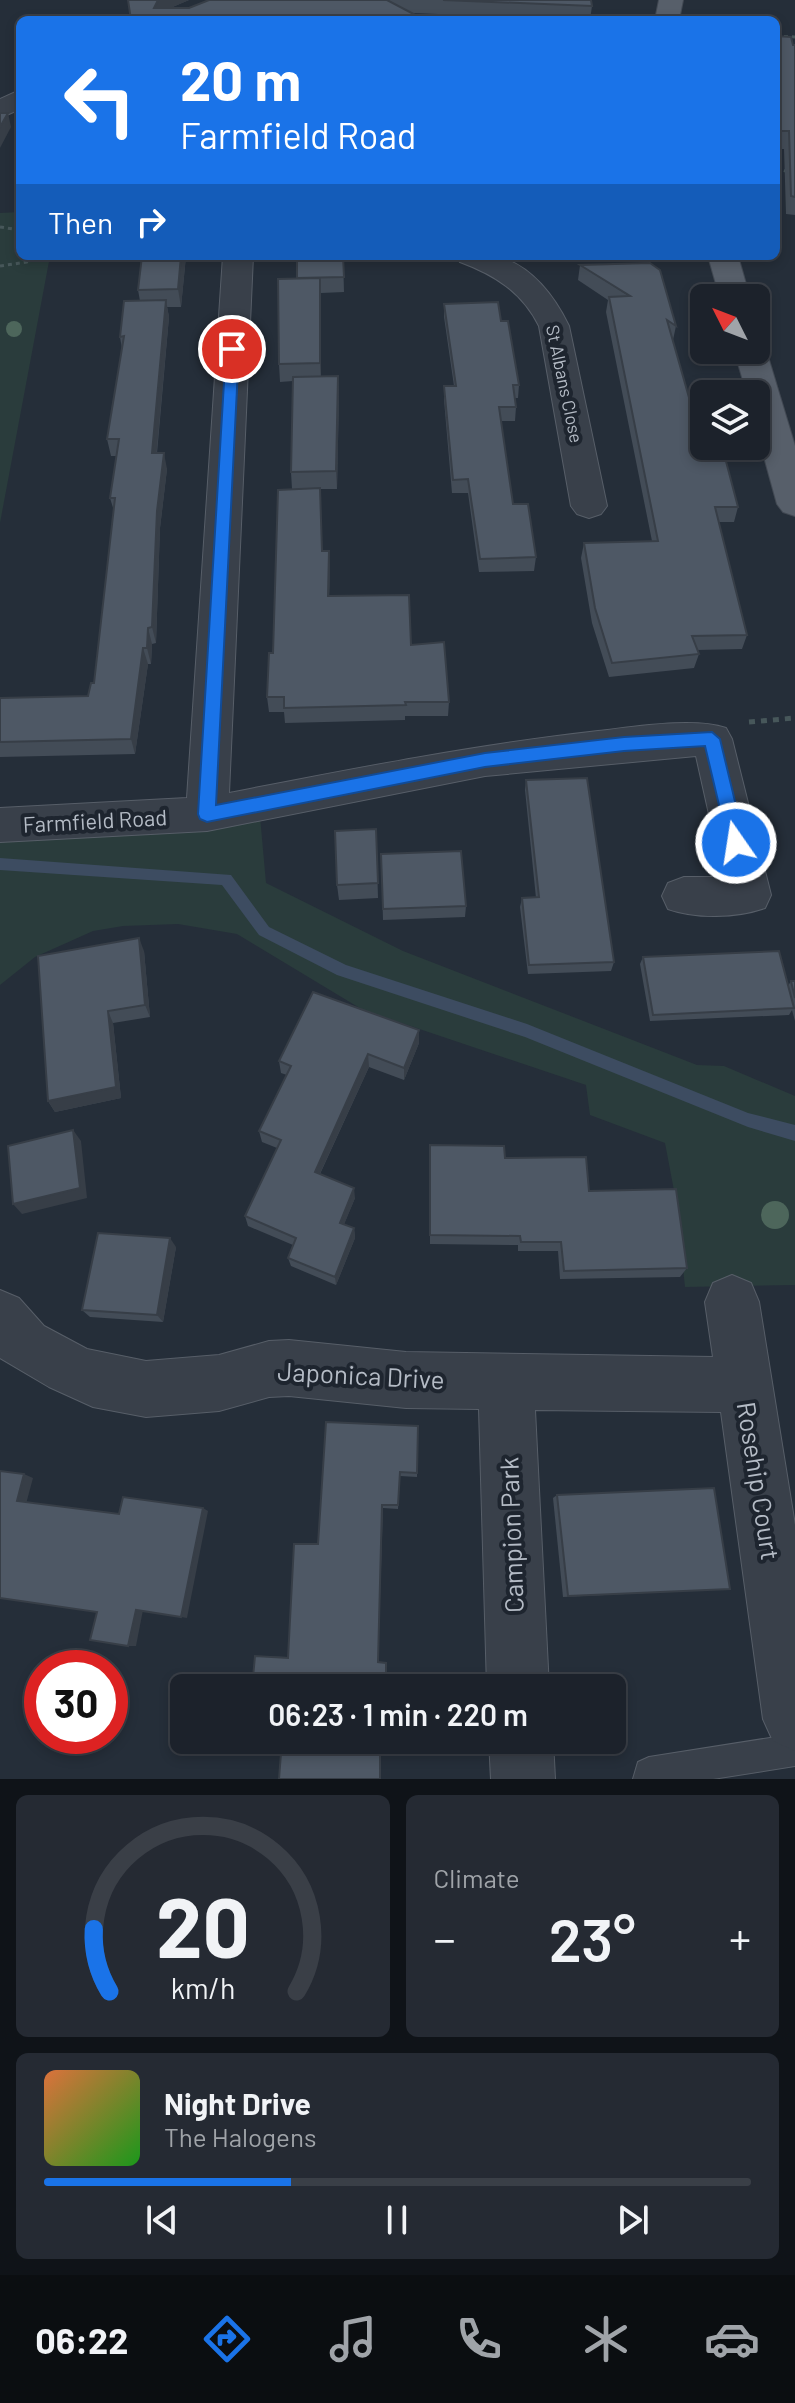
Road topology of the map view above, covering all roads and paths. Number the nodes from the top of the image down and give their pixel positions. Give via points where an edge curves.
1 (31, 260) edge
2 (238, 260) edge
3 (478, 260) edge
4 (724, 260) edge
5 (0, 266) edge
6 (731, 284) edge
7 (754, 364) edge
8 (795, 504) edge
9 (589, 506) dead end
10 (207, 814) junction
11 (0, 825) edge
12 (684, 896) dead end
13 (732, 1302) dead end
14 (0, 1317) edge
15 (506, 1382) junction
16 (743, 1385) junction
17 (517, 1674) edge
18 (795, 1719) edge
19 (795, 1750) edge
20 (522, 1754) edge
21 (523, 1779) edge
22 (649, 1779) edge

1 - 5 path
2 - 10 street
3 - 9 street, St Albans Close via 521,281 547,310
4 - 6 main road
7 - 8 main road
10 - 11 street, Farmfield Road
10 - 12 street, Farmfield Road via 485,760 712,739 749,895
13 - 16 street, Rosehip Court
14 - 15 street, Japonica Drive via 25,1345 121,1387 171,1389 289,1368 406,1380
15 - 16 street, Rosehip Court
15 - 17 street, Campion Park
16 - 18 street, Rosehip Court
19 - 22 lane via 649,1773
20 - 21 street

